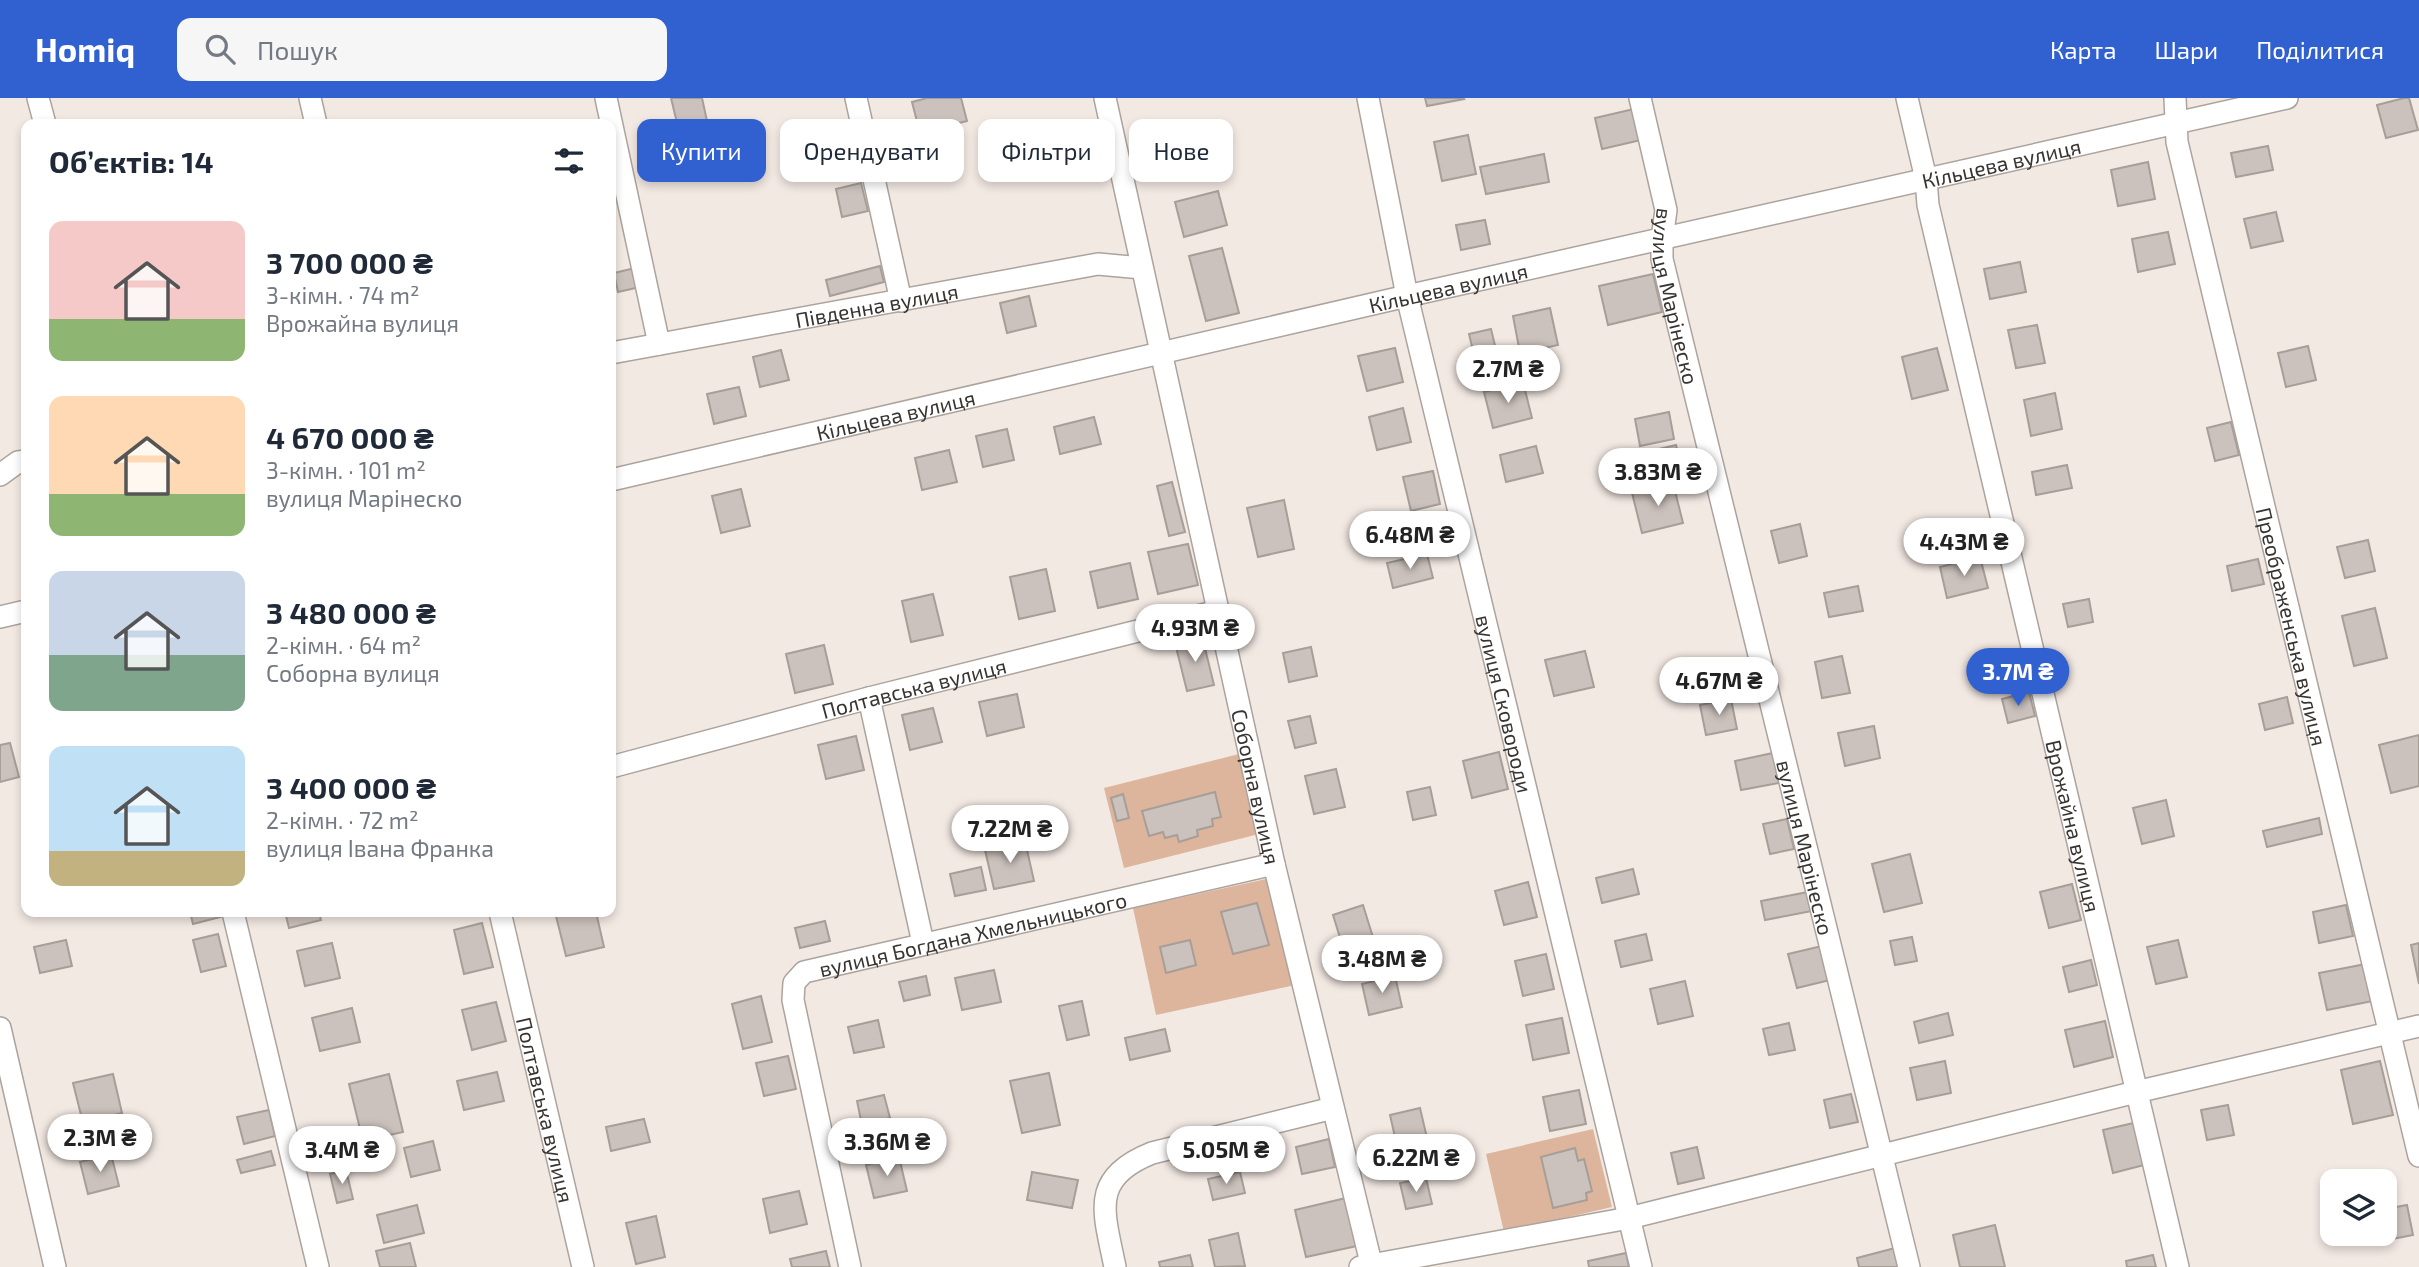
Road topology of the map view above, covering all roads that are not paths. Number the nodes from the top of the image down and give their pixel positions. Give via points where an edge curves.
1 (38, 98) edge
2 (310, 98) edge
3 (606, 98) edge
4 (856, 98) edge
5 (1105, 98) edge
6 (1368, 98) edge
7 (1640, 98) edge
8 (1907, 98) edge
9 (2175, 98) edge
10 (2287, 98) edge
11 (44, 119) edge
12 (315, 119) edge
13 (611, 119) edge
14 (2175, 124) junction
15 (616, 144) edge
16 (1926, 179) junction
17 (1662, 239) junction
18 (1142, 268) junction
19 (1407, 296) junction
20 (901, 301) junction
21 (659, 344) junction
22 (616, 352) edge
23 (1160, 354) junction
24 (21, 462) edge
25 (0, 475) edge
26 (616, 479) edge
27 (1218, 611) junction
28 (21, 612) edge
29 (0, 617) edge
30 (869, 698) junction
31 (616, 765) edge
32 (1274, 864) junction
33 (234, 917) edge
34 (501, 917) edge
35 (923, 943) junction
36 (2419, 1026) edge
37 (0, 1028) edge
38 (2389, 1033) junction
39 (2137, 1092) junction
40 (1333, 1108) junction
41 (1882, 1156) junction
42 (2419, 1156) edge
43 (1629, 1218) junction
44 (1367, 1266) edge
45 (55, 1267) edge
46 (318, 1267) edge
47 (583, 1267) edge
48 (850, 1267) edge
49 (1115, 1267) edge
50 (1641, 1267) edge
51 (1909, 1267) edge
52 (2178, 1267) edge

1 - 11 street
2 - 12 street
3 - 13 street
4 - 20 street
5 - 18 street, Соборна вулиця
6 - 19 street, вулиця Сковороди
7 - 17 street, вулиця Марінеско via 1665,210
8 - 16 street, Врожайна вулиця
9 - 14 street, Преображенська вулиця
10 - 14 street, Кільцева вулиця
14 - 16 street, Кільцева вулиця
14 - 38 street, Преображенська вулиця
15 - 21 street
16 - 17 street, Кільцева вулиця
16 - 39 street, Врожайна вулиця via 1928,205
17 - 19 street, Кільцева вулиця
17 - 41 street, вулиця Марінеско via 1662,259
18 - 20 street, Південна вулиця via 1098,264
18 - 23 street, Соборна вулиця
19 - 23 street, Кільцева вулиця
19 - 43 street, вулиця Сковороди
20 - 21 street, Південна вулиця
21 - 22 street, Південна вулиця
23 - 26 street, Кільцева вулиця
23 - 27 street, Соборна вулиця
24 - 25 street
27 - 30 street, Полтавська вулиця
27 - 32 street, Соборна вулиця
28 - 29 street
30 - 31 street, Полтавська вулиця
30 - 35 street
32 - 35 street, вулиця Богдана Хмельницького
32 - 40 street, Соборна вулиця
33 - 46 street
34 - 47 street, Полтавська вулиця
35 - 48 street, вулиця Богдана Хмельницького via 804,972 794,983 793,1000
36 - 38 street
37 - 45 street
38 - 39 street
38 - 42 street, Преображенська вулиця
39 - 41 street
39 - 52 street, Врожайна вулиця
40 - 44 street, Соборна вулиця
40 - 49 street via 1129,1162 1113,1178 1106,1194 1105,1217
41 - 43 street
41 - 51 street, вулиця Марінеско
43 - 44 street
43 - 50 street, вулиця Сковороди

